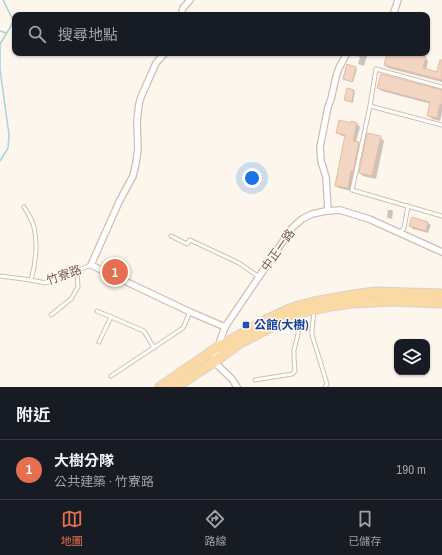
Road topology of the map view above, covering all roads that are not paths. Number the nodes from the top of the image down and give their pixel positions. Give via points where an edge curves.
1 (190, 0) edge
2 (398, 0) edge
3 (182, 12) edge
4 (394, 12) edge
5 (162, 56) edge
6 (345, 56) edge
7 (442, 86) edge
8 (370, 106) junction
9 (442, 125) edge
10 (408, 206) junction
11 (24, 207) dead end
12 (328, 211) junction
13 (442, 216) edge
14 (400, 233) junction
15 (171, 236) dead end
16 (442, 252) edge
17 (91, 265) junction
18 (77, 271) junction
19 (0, 276) edge
20 (259, 277) junction
21 (31, 280) junction
22 (442, 294) edge
23 (442, 303) edge
24 (314, 310) junction
25 (97, 311) dead end
26 (190, 312) junction
27 (299, 313) junction
28 (51, 315) dead end
29 (111, 317) junction
30 (225, 327) junction
31 (98, 342) dead end
32 (218, 347) junction
33 (154, 348) junction
34 (214, 362) junction
35 (111, 376) dead end
36 (255, 380) dead end
37 (161, 387) edge
38 (176, 387) edge
39 (237, 387) edge
40 (325, 387) edge

1 - 3 street
2 - 4 street
5 - 17 street via 156,63 139,104 138,149 132,176
6 - 12 street via 336,77 320,147 326,177
7 - 8 lane via 376,69
8 - 9 lane
8 - 10 lane via 352,190
10 - 13 lane
10 - 14 lane via 404,228
11 - 21 lane via 33,226 35,239 35,265
12 - 14 street, 中正一路 via 340,210 370,219
12 - 20 street, 中正一路 via 312,214 292,228
14 - 16 street, 中正一路
15 - 20 lane via 187,244 190,240 239,263
17 - 18 lane, 竹寮路
17 - 26 street, 竹寮路
18 - 21 lane, 竹寮路 via 46,283
18 - 28 lane via 78,287 71,299
19 - 21 lane, 竹寮路
20 - 30 street, 中正一路
22 - 32 main road via 375,292 314,302 266,320
23 - 24 main road via 350,303
24 - 27 main road
24 - 40 lane via 312,335 327,384
25 - 29 lane
26 - 30 street, 竹寮路
26 - 33 lane via 183,328
27 - 34 main road via 240,343
27 - 36 lane via 294,350 295,371 292,374
29 - 31 lane
29 - 33 lane via 144,331
30 - 32 street
32 - 34 street
32 - 37 main road
33 - 35 lane
34 - 38 main road
34 - 39 street

